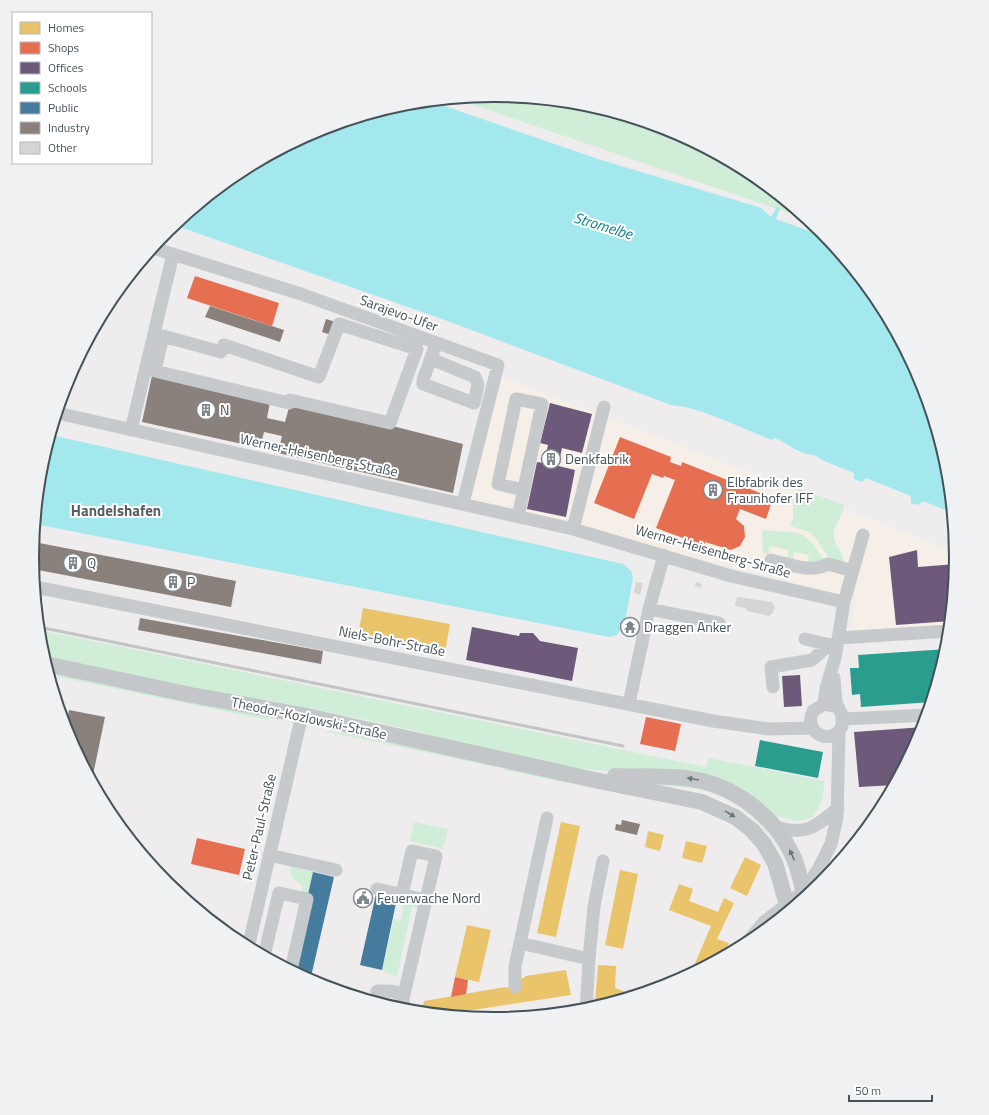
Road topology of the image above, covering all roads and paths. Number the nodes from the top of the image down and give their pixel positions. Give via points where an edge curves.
1 (159, 250) edge
2 (173, 254) junction
3 (436, 344) junction
4 (417, 349) joint
5 (431, 359) dead end
6 (604, 407) dead end
7 (62, 414) edge
8 (130, 430) junction
9 (523, 490) junction
10 (463, 504) junction
11 (518, 517) junction
12 (573, 529) junction
13 (863, 535) dead end
14 (664, 555) junction
15 (771, 560) dead end
16 (854, 571) junction
17 (40, 588) edge
18 (844, 602) junction
19 (649, 608) junction
20 (719, 623) dead end
21 (943, 632) edge
22 (805, 639) dead end
23 (835, 647) junction
24 (53, 665) edge
25 (773, 687) dead end
26 (629, 704) junction
27 (824, 704) junction
28 (837, 707) junction
29 (302, 715) junction
30 (921, 716) edge
31 (811, 723) junction
32 (841, 725) junction
33 (826, 737) junction
34 (838, 769) junction
35 (572, 774) junction
36 (838, 808) junction
37 (547, 818) dead end
38 (774, 826) junction
39 (269, 855) junction
40 (603, 861) dead end
41 (336, 870) dead end
42 (377, 889) dead end
43 (808, 889) edge
44 (803, 892) edge
45 (402, 895) junction
46 (426, 900) junction
47 (787, 906) edge
48 (773, 918) edge
49 (757, 929) edge
50 (250, 941) edge
51 (520, 943) junction
52 (266, 951) edge
53 (589, 959) junction
54 (292, 965) edge
55 (515, 987) dead end
56 (377, 991) dead end
57 (403, 1003) edge
58 (586, 1003) edge
59 (404, 1004) edge

1 - 2 street, Sarajevo-Ufer
2 - 3 street, Sarajevo-Ufer via 301,294
2 - 8 street
3 - 5 street
3 - 10 street, Sarajevo-Ufer via 498,365
4 - 4 street via 390,423 290,400 289,403 155,371 163,336 221,352 224,345 319,377 339,324
6 - 12 street
7 - 8 street, Werner-Heisenberg-Straße
8 - 10 street, Werner-Heisenberg-Straße
9 - 9 street via 542,404 516,399 498,484
9 - 11 street
10 - 11 street, Werner-Heisenberg-Straße
11 - 12 street, Werner-Heisenberg-Straße
12 - 14 street, Werner-Heisenberg-Straße
13 - 16 street
14 - 18 street, Werner-Heisenberg-Straße via 731,576
14 - 19 street
15 - 16 street via 806,569 828,564
16 - 18 street
17 - 26 street, Niels-Bohr-Straße
18 - 23 street
19 - 20 street
19 - 26 street
21 - 23 street
22 - 23 street
23 - 25 street via 812,660 771,666
23 - 27 street
23 - 28 street via 834,688
24 - 29 main road, Theodor-Kozlowski-Straße via 191,695
26 - 31 street, Niels-Bohr-Straße via 742,726 777,730
27 - 28 street
27 - 31 street via 815,709
28 - 32 street via 842,713
29 - 35 main road, Theodor-Kozlowski-Straße
29 - 39 street, Peter-Paul-Straße
30 - 32 street
31 - 33 street via 818,734
32 - 33 street via 833,736
32 - 34 street
33 - 34 street
34 - 36 street
38 -> 35 main road, Theodor-Kozlowski-Straße via 741,798 702,780 670,776
35 -> 47 main road, Theodor-Kozlowski-Straße via 693,799 710,804 735,817 752,830 770,854 779,873
36 - 38 street via 822,822 805,831 790,831
36 - 43 street via 831,844
37 - 51 street
44 -> 38 main road, Theodor-Kozlowski-Straße via 793,856
39 - 41 street
39 - 50 street, Peter-Paul-Straße
40 - 53 street via 594,906
42 - 45 street
45 - 46 street
45 - 46 street via 412,851 424,853 436,856
46 - 59 street
48 - 49 street
51 - 53 street
51 - 55 street via 515,966
52 - 54 street via 279,893 307,899
53 - 58 street
56 - 57 street via 396,992

